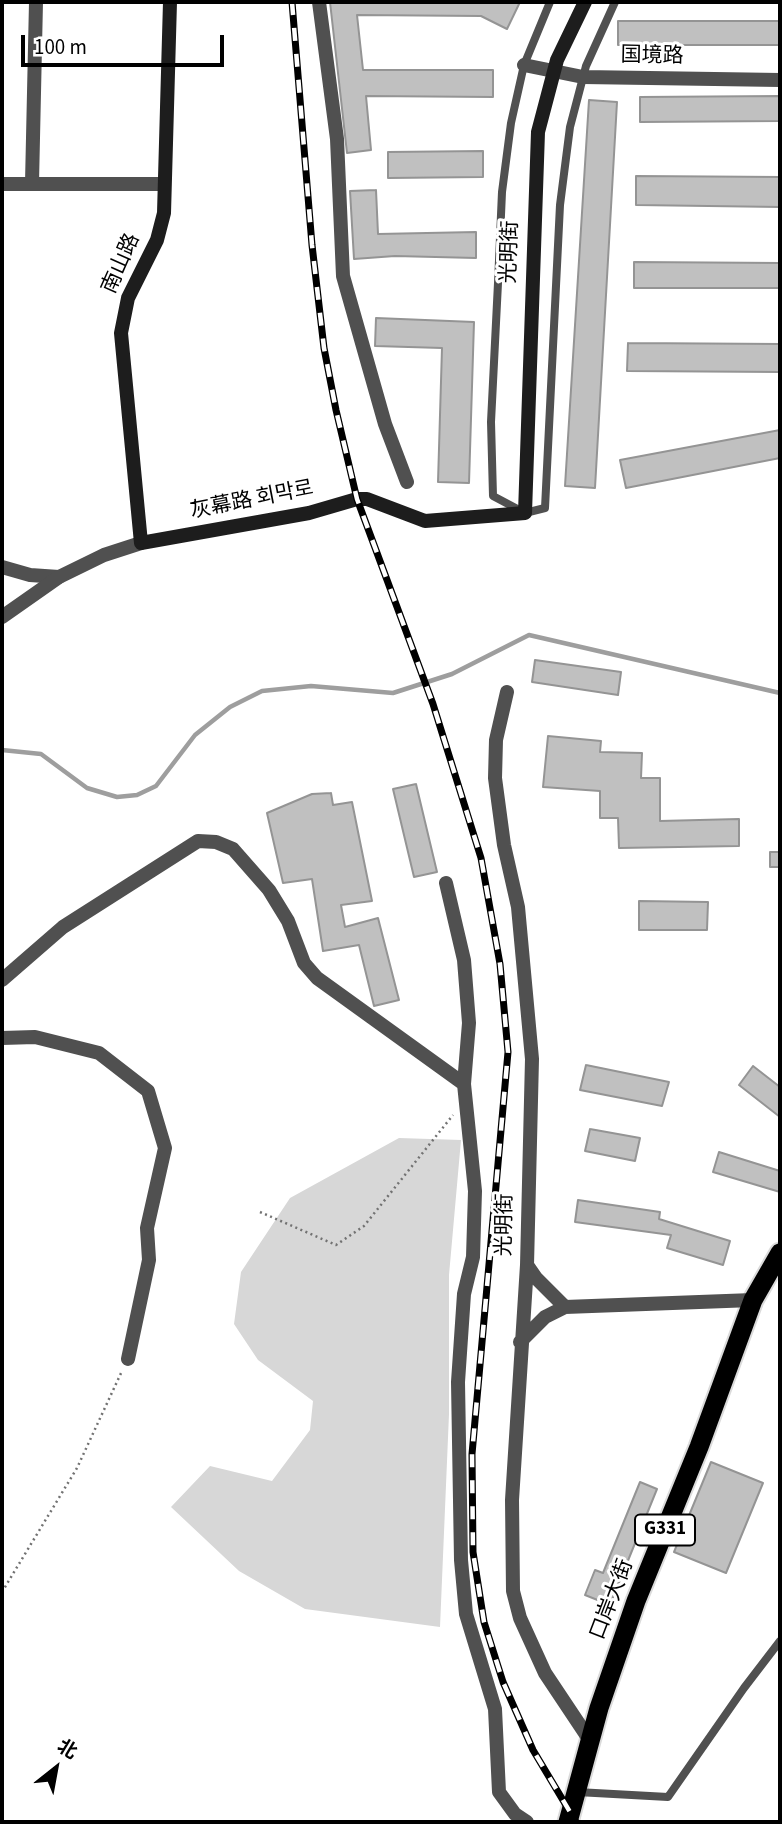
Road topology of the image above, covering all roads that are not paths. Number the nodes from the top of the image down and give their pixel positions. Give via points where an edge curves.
1 (36, 2) edge
2 (170, 2) edge
3 (320, 2) edge
4 (550, 2) edge
5 (585, 2) edge
6 (615, 2) edge
7 (524, 65) junction
8 (552, 73) junction
9 (583, 77) junction
10 (780, 80) edge
11 (32, 183) junction
12 (2, 184) edge
13 (164, 184) junction
14 (407, 482) dead end
15 (525, 513) junction
16 (141, 543) junction
17 (5, 566) edge
18 (59, 577) junction
19 (2, 617) edge
20 (507, 692) dead end
21 (446, 883) dead end
22 (2, 980) edge
23 (2, 1038) edge
24 (465, 1092) junction
25 (780, 1253) edge
26 (527, 1265) junction
27 (753, 1300) junction
28 (565, 1307) junction
29 (520, 1342) junction
30 (128, 1359) road end
31 (780, 1642) edge
32 (591, 1742) junction
33 (577, 1792) junction
34 (569, 1819) edge
35 (527, 1822) edge

1 - 11 street
2 - 13 main road, 南山路
3 - 14 street via 337,139 343,276 385,424
4 - 7 lane
5 - 8 main road, 光明街
6 - 9 lane
7 - 8 street, 国境路
7 - 15 lane via 502,192 491,422 493,496
8 - 9 street, 国境路
8 - 15 main road, 光明街 via 534,172
9 - 10 street, 国境路
9 - 15 lane via 570,127 560,205 545,509
11 - 12 street
11 - 13 street
13 - 16 main road, 南山路 via 161,226 128,298 121,333
15 - 16 main road, 灰幕路 회막로 via 425,521 357,499 309,513
16 - 18 street, 灰幕路 회막로
17 - 18 street via 30,575
18 - 19 street, 灰幕路 회막로
20 - 26 street, 光明街 via 496,740 495,778 518,907 531,1059
21 - 24 street via 464,960 469,1023
22 - 24 street via 63,926 198,842 216,842 233,849 269,890 288,921 304,963 317,978
23 - 30 street via 35,1037 99,1053 148,1091 165,1148 148,1228 149,1260
24 - 35 street via 475,1191 473,1256 464,1294 458,1382 464,1601 495,1709 499,1792
25 - 27 highway, 口岸大街 / G331
26 - 28 street
26 - 29 street, 光明街
27 - 28 street
27 - 32 highway, 口岸大街 / G331 via 631,1615
28 - 29 street via 545,1317
29 - 32 street, 光明街 via 511,1530 513,1591 529,1641
31 - 33 lane via 668,1797
32 - 33 highway, 口岸大街 / G331
33 - 34 highway, 口岸大街 / G331

